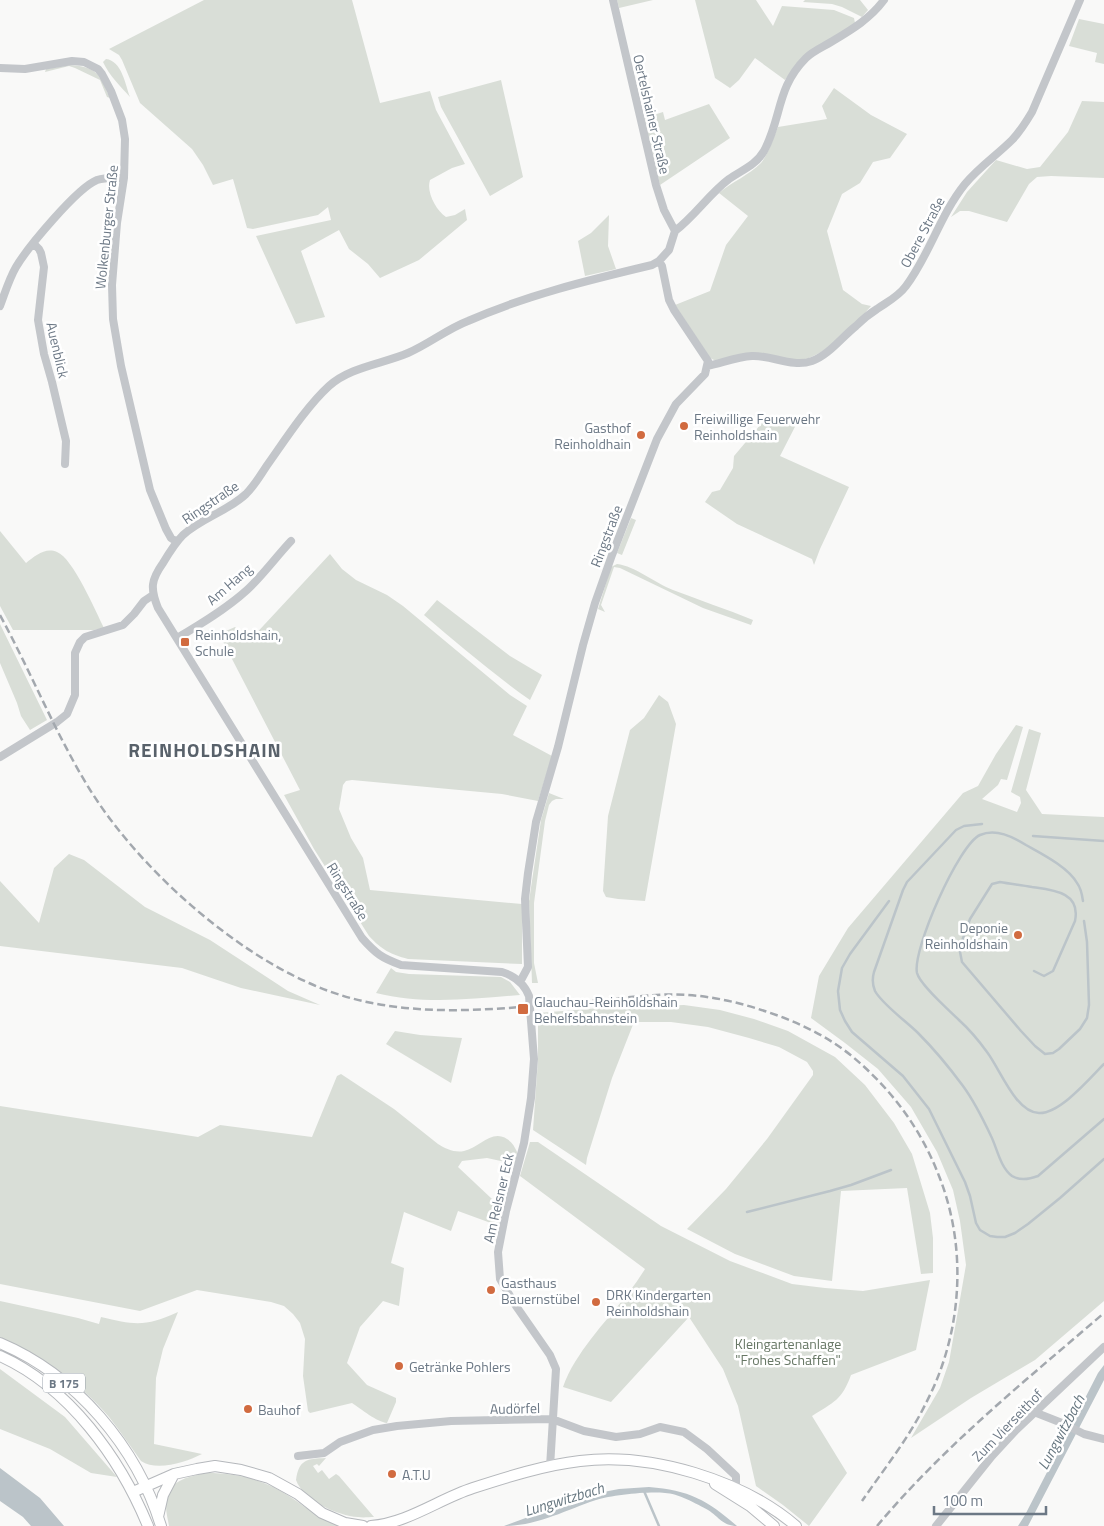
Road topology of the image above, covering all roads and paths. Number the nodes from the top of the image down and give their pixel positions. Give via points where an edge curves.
1 (613, 0) edge
2 (884, 0) edge
3 (1080, 0) edge
4 (0, 68) edge
5 (124, 178) junction
6 (674, 231) junction
7 (33, 244) junction
8 (659, 261) junction
9 (0, 306) edge
10 (707, 366) junction
11 (65, 464) dead end
12 (291, 541) dead end
13 (177, 542) junction
14 (153, 595) junction
15 (177, 638) junction
16 (0, 757) edge
17 (520, 982) junction
18 (0, 1343) edge
19 (1104, 1348) edge
20 (0, 1356) edge
21 (1034, 1412) junction
22 (552, 1419) junction
23 (1104, 1439) edge
24 (298, 1456) dead end
25 (550, 1467) junction
26 (691, 1473) junction
27 (174, 1474) junction
28 (145, 1486) junction
29 (736, 1487) junction
30 (133, 1492) junction
31 (159, 1522) edge
32 (148, 1526) edge
33 (363, 1526) edge
34 (371, 1526) edge
35 (774, 1526) edge
36 (796, 1526) edge
37 (936, 1526) edge

1 - 6 street, Oertelshainer Straße via 656,185
2 - 6 street via 862,23 806,58 786,86 772,131 758,160 721,186
3 - 10 street, Obere Straße via 1032,112 1013,139 985,162 955,197 922,261 899,294 813,361 794,363 751,356
4 - 5 street, Wolkenburger Straße via 24,69 78,61 98,69 111,91 125,132
5 - 7 street via 104,178 89,185
5 - 13 street, Wolkenburger Straße via 112,285 113,319 150,490 166,529
6 - 8 street via 669,250
7 - 9 street via 15,269
7 - 11 street, Auenblick via 41,253 44,267 38,320 66,441
8 - 10 street via 672,305 708,361
8 - 13 street, Ringstraße via 485,313 409,352 342,377 314,402 245,495 192,528
10 - 17 street, Ringstraße via 705,374 676,404 657,439 595,603 536,822 525,898 528,968
12 - 15 street, Am Hang via 237,598
13 - 14 street, Ringstraße via 155,576
14 - 15 street, Ringstraße
14 - 16 street via 123,625 85,637 80,642 75,653 75,695 67,714
15 - 17 street, Ringstraße via 362,938 374,952 401,965 502,972
17 - 22 street, Am Relsner Eck via 529,996 534,1059 531,1098 524,1143 498,1252 500,1279 556,1369
18 - 28 main road, B 175 via 35,1362 76,1393 116,1437
19 - 21 street, Zum Vierseithof
20 - 30 main road, B 175 via 29,1371 70,1406 103,1444
21 - 23 street via 1084,1434
21 - 37 street, Zum Vierseithof via 992,1456
22 - 24 street, Audörfel via 451,1421 398,1426 358,1435 324,1453
22 - 25 street, Am Relsner Eck
22 - 29 street, Audörfel via 616,1438 660,1427 684,1432 736,1476
25 - 26 main road via 580,1461 631,1460
25 - 34 main road via 473,1488 418,1513 384,1525
26 - 29 main road
26 - 35 main road via 735,1496
27 - 28 main road
27 - 31 main road via 163,1495
27 - 33 main road via 215,1466 241,1470 269,1478 298,1494 322,1513 345,1523
28 - 30 main road
28 - 31 main road, B 175
29 - 36 main road
30 - 32 main road, B 175

